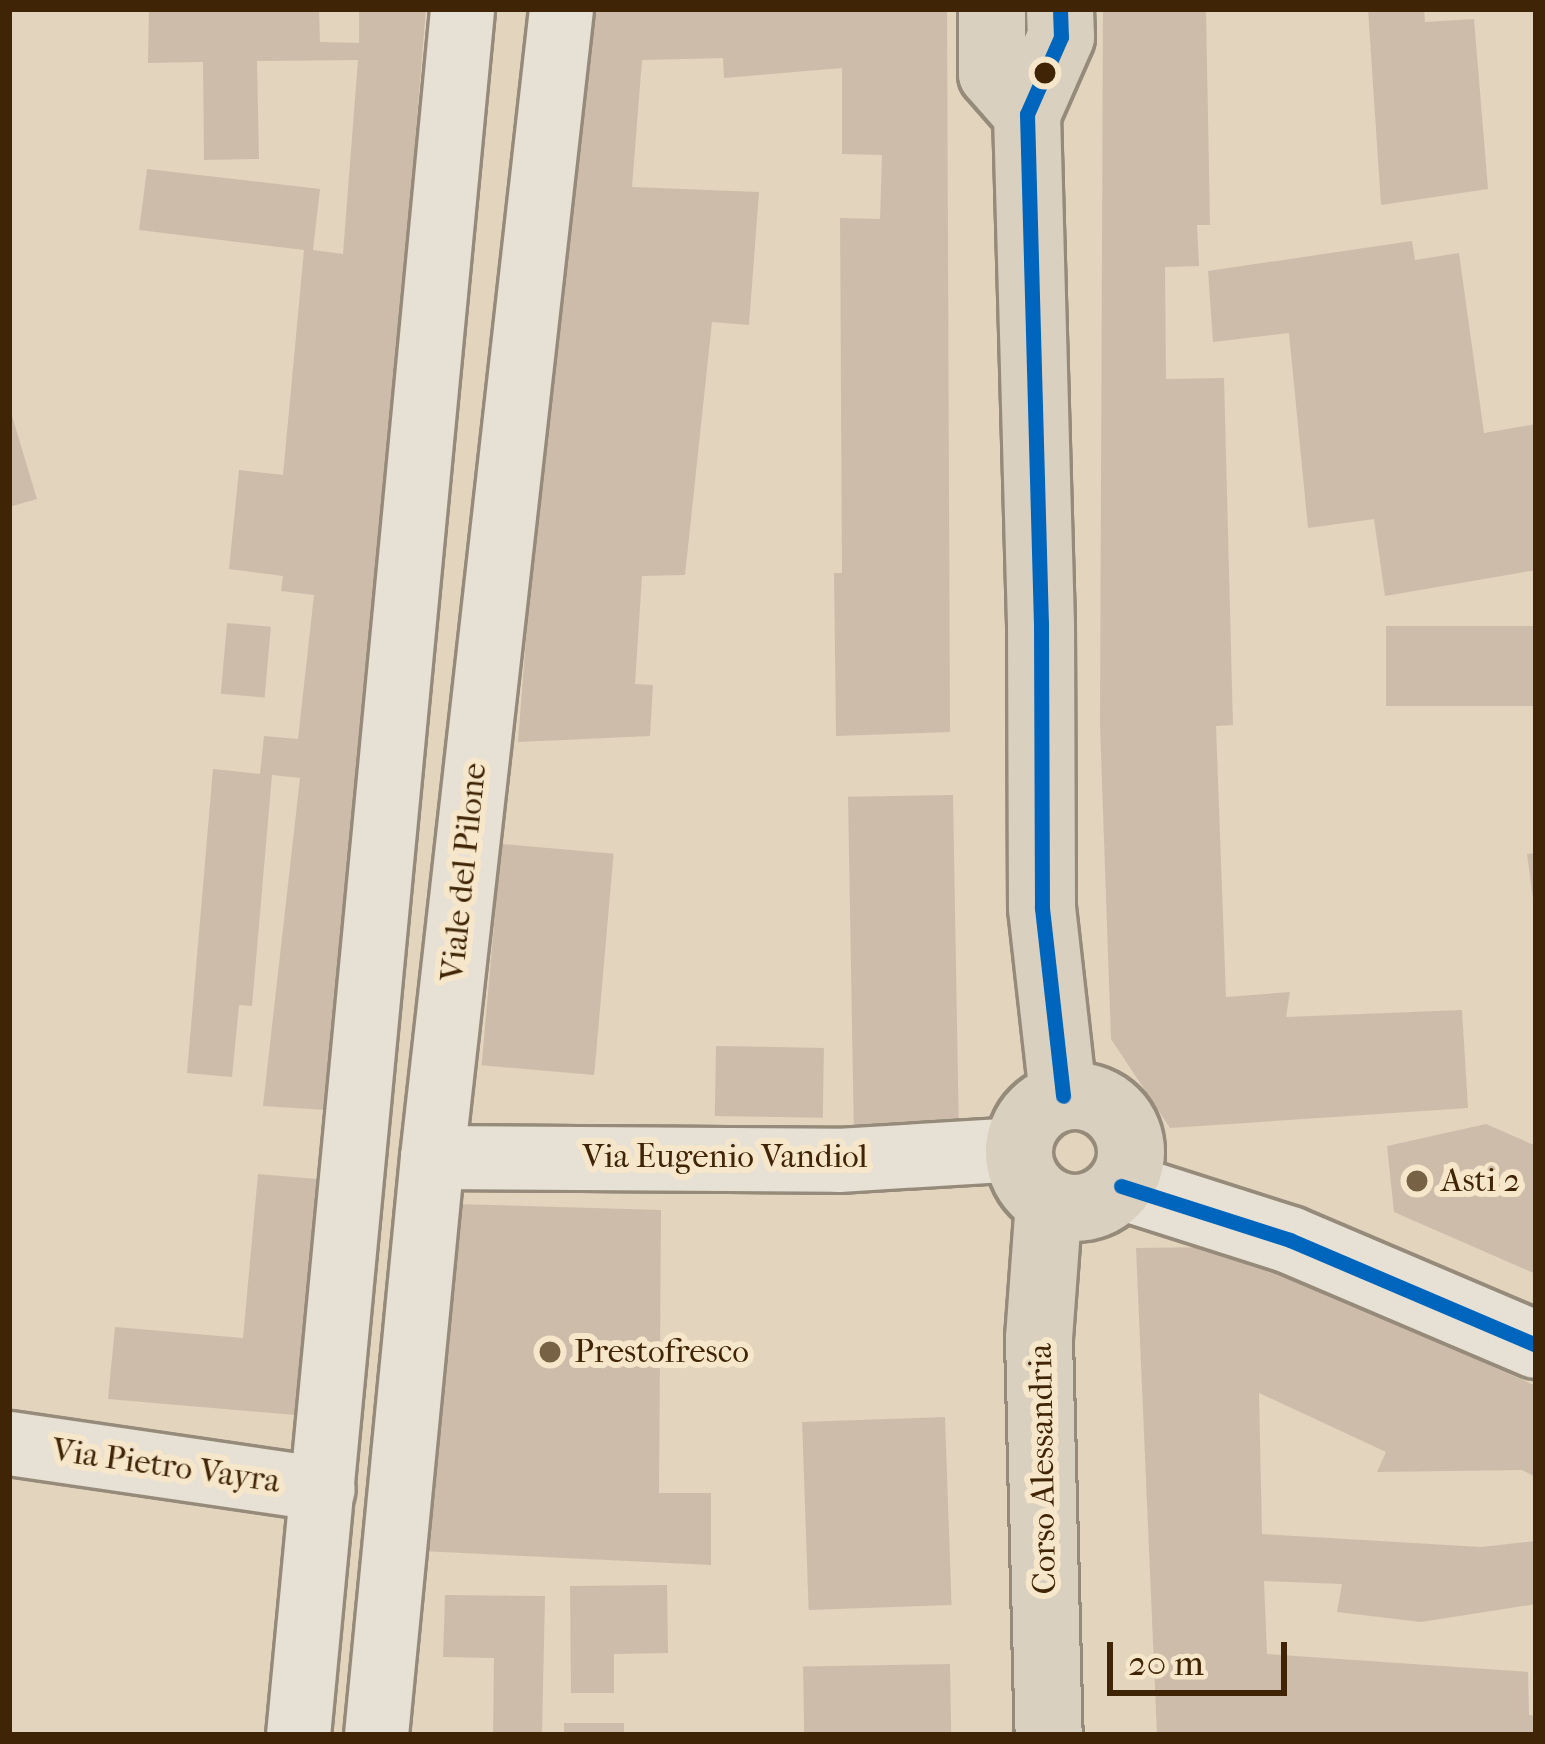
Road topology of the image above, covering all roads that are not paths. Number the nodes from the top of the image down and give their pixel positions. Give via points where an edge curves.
1 (462, 9) edge
2 (561, 9) edge
3 (992, 9) edge
4 (1060, 9) edge
5 (1027, 114) junction
6 (1063, 1096) junction
7 (432, 1157) junction
8 (1034, 1176) junction
9 (1121, 1186) junction
10 (1536, 1346) edge
11 (9, 1443) edge
12 (323, 1489) junction
13 (298, 1735) edge
14 (376, 1735) edge
15 (1049, 1735) edge

1 - 12 street
2 - 7 street, Viale del Pilone
3 - 5 main road via 992,74
4 - 5 main road via 1061,37
5 - 6 main road via 1042,908
6 - 8 main road via 1033,1115
6 - 9 main road via 1102,1101 1117,1114 1132,1150
7 - 8 street, Via Eugenio Vandiol via 838,1160
7 - 14 street, Viale del Pilone
8 - 9 main road via 1095,1206
8 - 15 main road, Corso Alessandria
9 - 10 street via 1290,1240
11 - 12 street, Via Pietro Vayra
12 - 13 street

